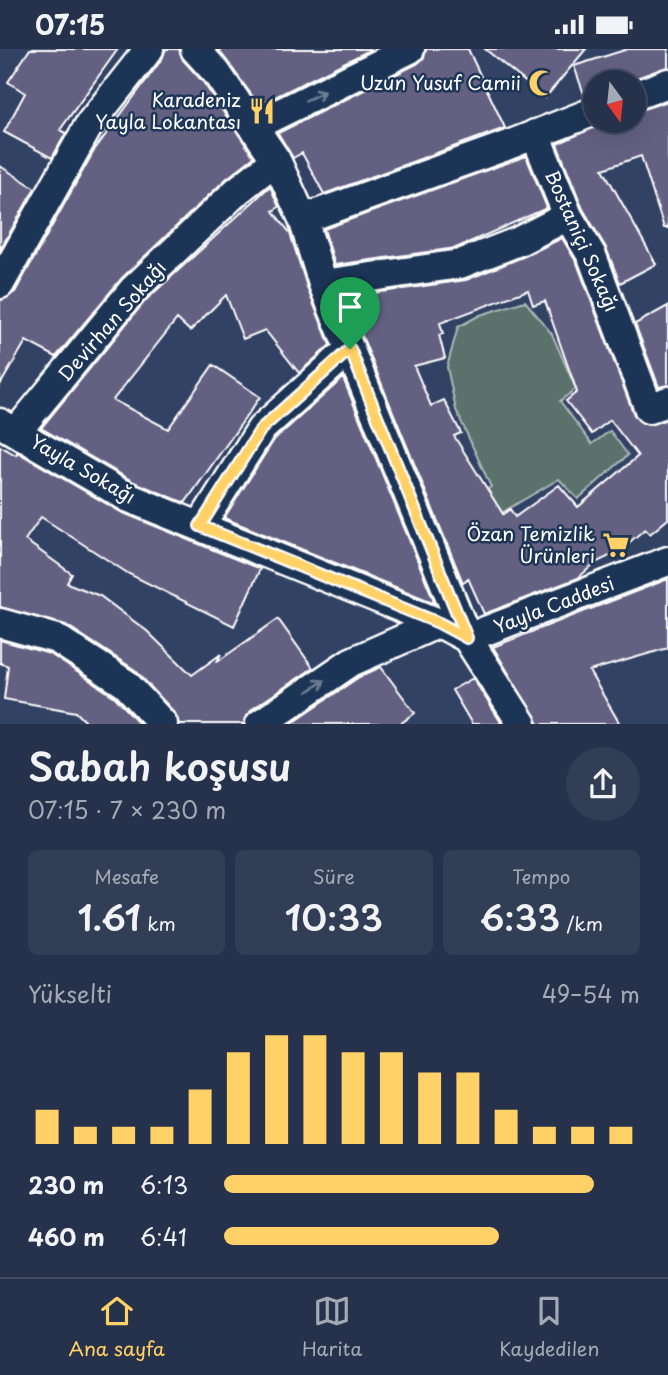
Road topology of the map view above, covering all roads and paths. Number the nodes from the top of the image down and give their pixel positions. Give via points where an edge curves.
1 (149, 49) edge
2 (195, 49) edge
3 (410, 49) edge
4 (668, 83) edge
5 (646, 91) edge
6 (583, 116) edge
7 (254, 126) junction
8 (535, 134) junction
9 (276, 160) junction
10 (568, 216) junction
11 (303, 219) junction
12 (323, 283) junction
13 (0, 284) edge
14 (350, 349) junction
15 (668, 401) edge
16 (9, 427) edge
17 (200, 526) junction
18 (668, 561) edge
19 (0, 623) edge
20 (439, 623) junction
21 (467, 638) junction
22 (163, 724) edge
23 (260, 724) edge
24 (523, 724) edge

1 - 13 street via 89,125
2 - 7 street
7 -> 3 street
4 - 5 street
6 - 8 street
7 - 9 street
8 - 10 street, Bostaniçi Sokağı
8 - 11 street
9 - 11 street
9 - 16 street, Devirhan Sokağı via 133,290
10 - 12 street via 460,264
10 - 15 street, Bostaniçi Sokağı via 593,256 649,409
11 - 12 street
12 - 14 street
14 - 17 street via 261,429
14 - 21 street
16 - 17 street, Yayla Sokağı via 127,497
17 - 20 street, Yayla Sokağı
18 - 21 street, Yayla Caddesi
19 - 22 street via 57,639 126,684
20 - 21 street, Yayla Caddesi
23 -> 20 street via 351,662
21 - 24 street

